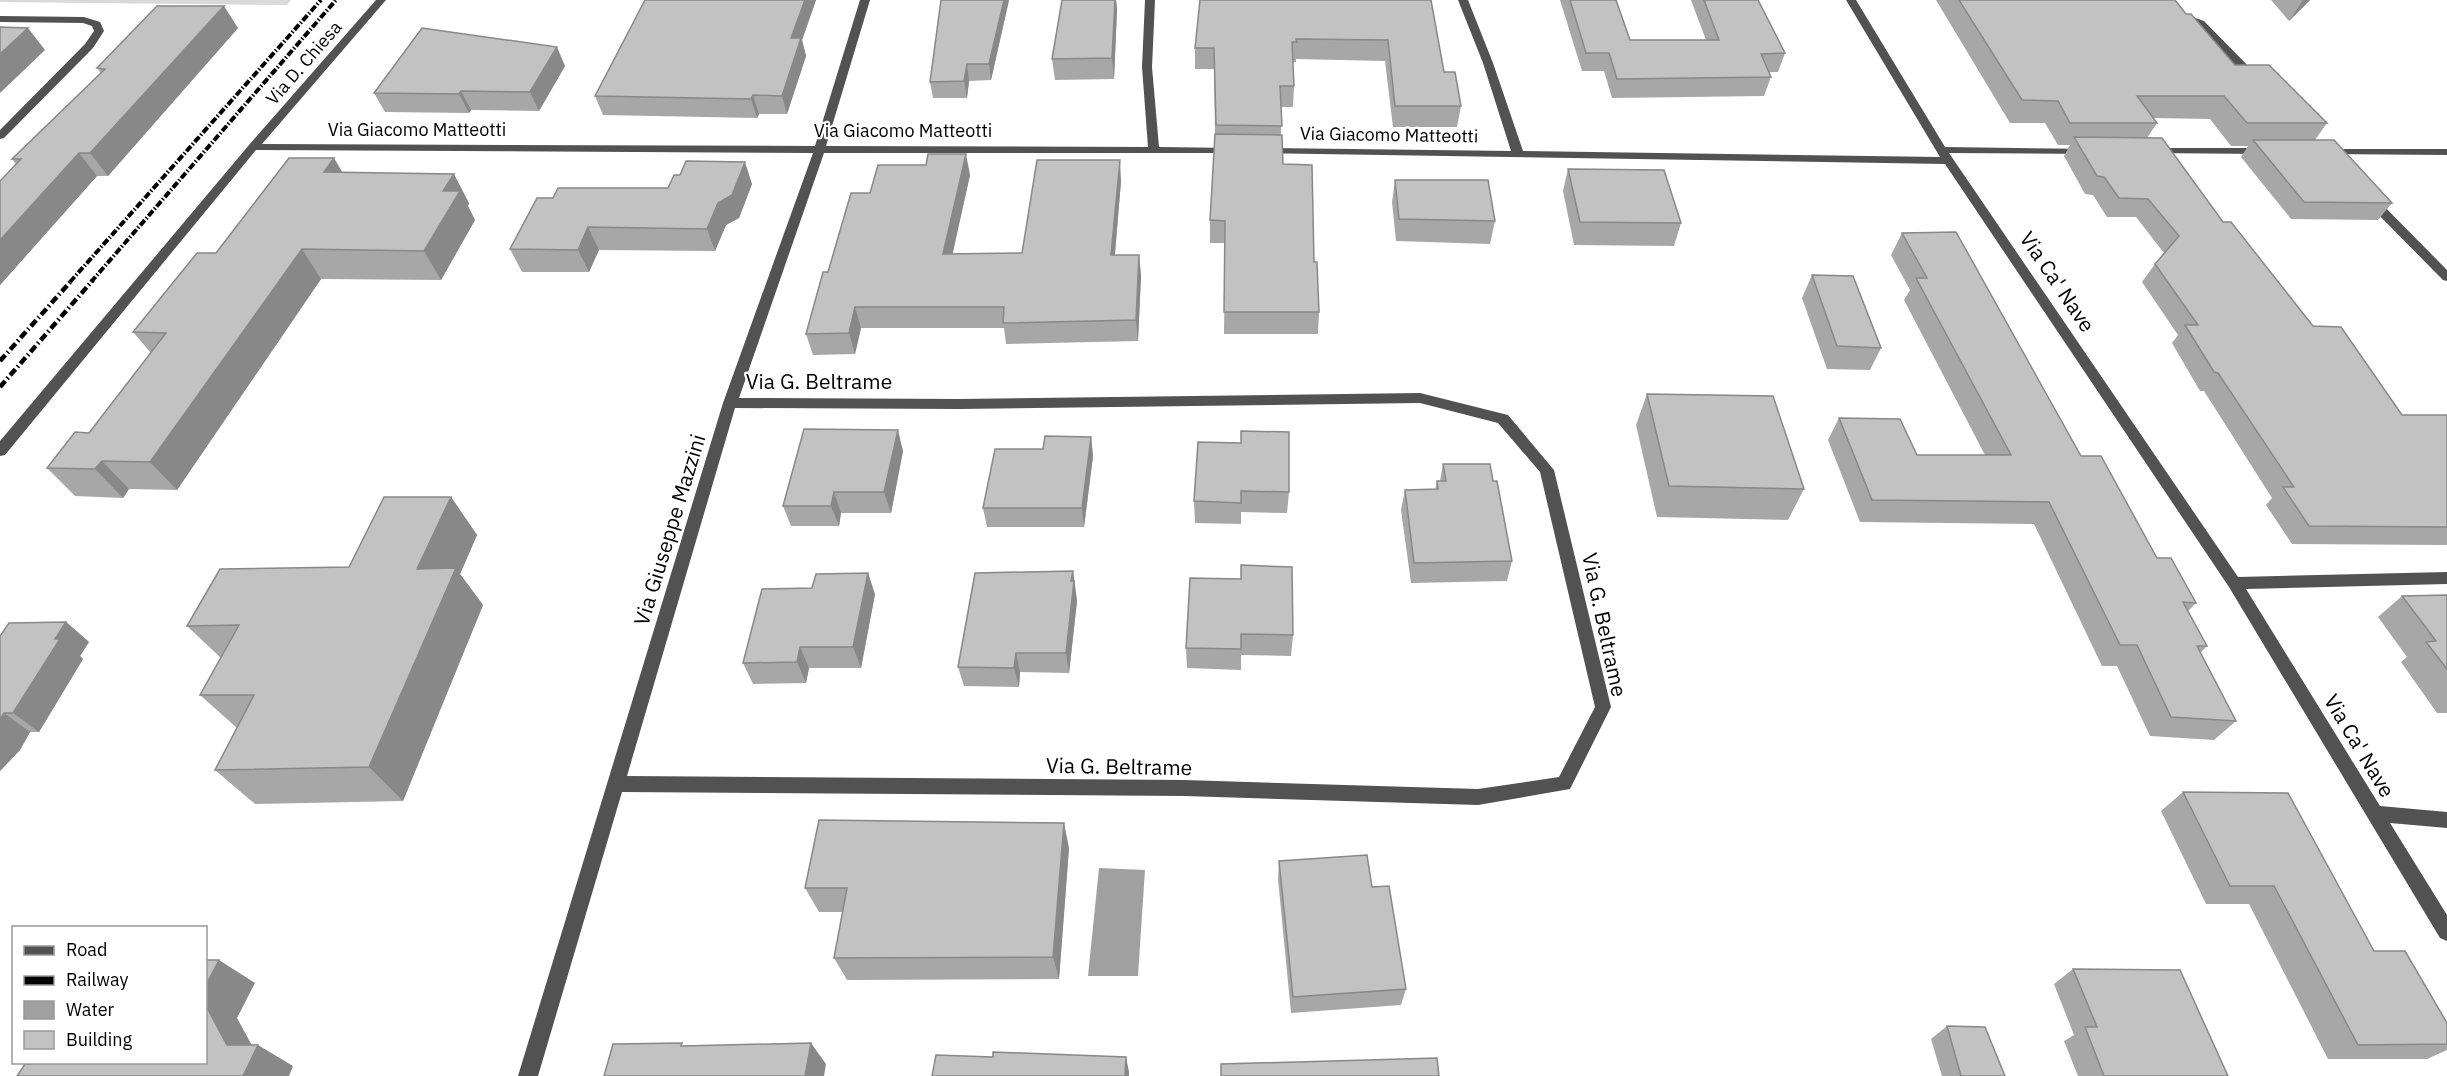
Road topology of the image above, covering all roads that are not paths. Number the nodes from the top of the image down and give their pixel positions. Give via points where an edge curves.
1 (381, 0) edge
2 (865, 0) edge
3 (1150, 0) edge
4 (1463, 0) edge
5 (1851, 0) edge
6 (2187, 18) edge
7 (0, 19) edge
8 (2267, 91) edge
9 (0, 136) edge
10 (253, 147) junction
11 (820, 148) junction
12 (1154, 150) junction
13 (2099, 151) edge
14 (2134, 151) edge
15 (2276, 151) edge
16 (2447, 152) edge
17 (1518, 154) junction
18 (1945, 156) junction
19 (2340, 169) edge
20 (2357, 186) edge
21 (2447, 277) edge
22 (730, 403) junction
23 (0, 452) edge
24 (2447, 578) edge
25 (2235, 583) junction
26 (616, 784) junction
27 (2375, 814) junction
28 (2447, 820) edge
29 (2447, 932) edge
30 (528, 1076) edge

1 - 10 street, Via D. Chiesa
2 - 11 street, Via Giuseppe Mazzini
3 - 12 street via 1147,67
4 - 17 street
5 - 18 street, Via Ca' Nave
6 - 8 street via 2200,23
7 - 9 street via 84,20 96,24 99,31 89,46
10 - 11 street, Via Giacomo Matteotti
10 - 23 street
11 - 12 street, Via Giacomo Matteotti
11 - 22 street, Via Giuseppe Mazzini
12 - 17 street, Via Giacomo Matteotti
13 - 18 street, Via Giacomo Matteotti
14 - 15 street
16 - 19 street via 2317,149
17 - 18 street, Via Giacomo Matteotti
18 - 25 street, Via Ca' Nave
20 - 21 street
22 - 26 street, Via Giuseppe Mazzini
22 - 26 street, Via G. Beltrame via 1420,398 1503,419 1547,470 1603,707 1564,784 1478,796
24 - 25 street
25 - 27 street, Via Ca' Nave
26 - 30 street, Via Giuseppe Mazzini
27 - 28 street
27 - 29 street, Via Ca' Nave

